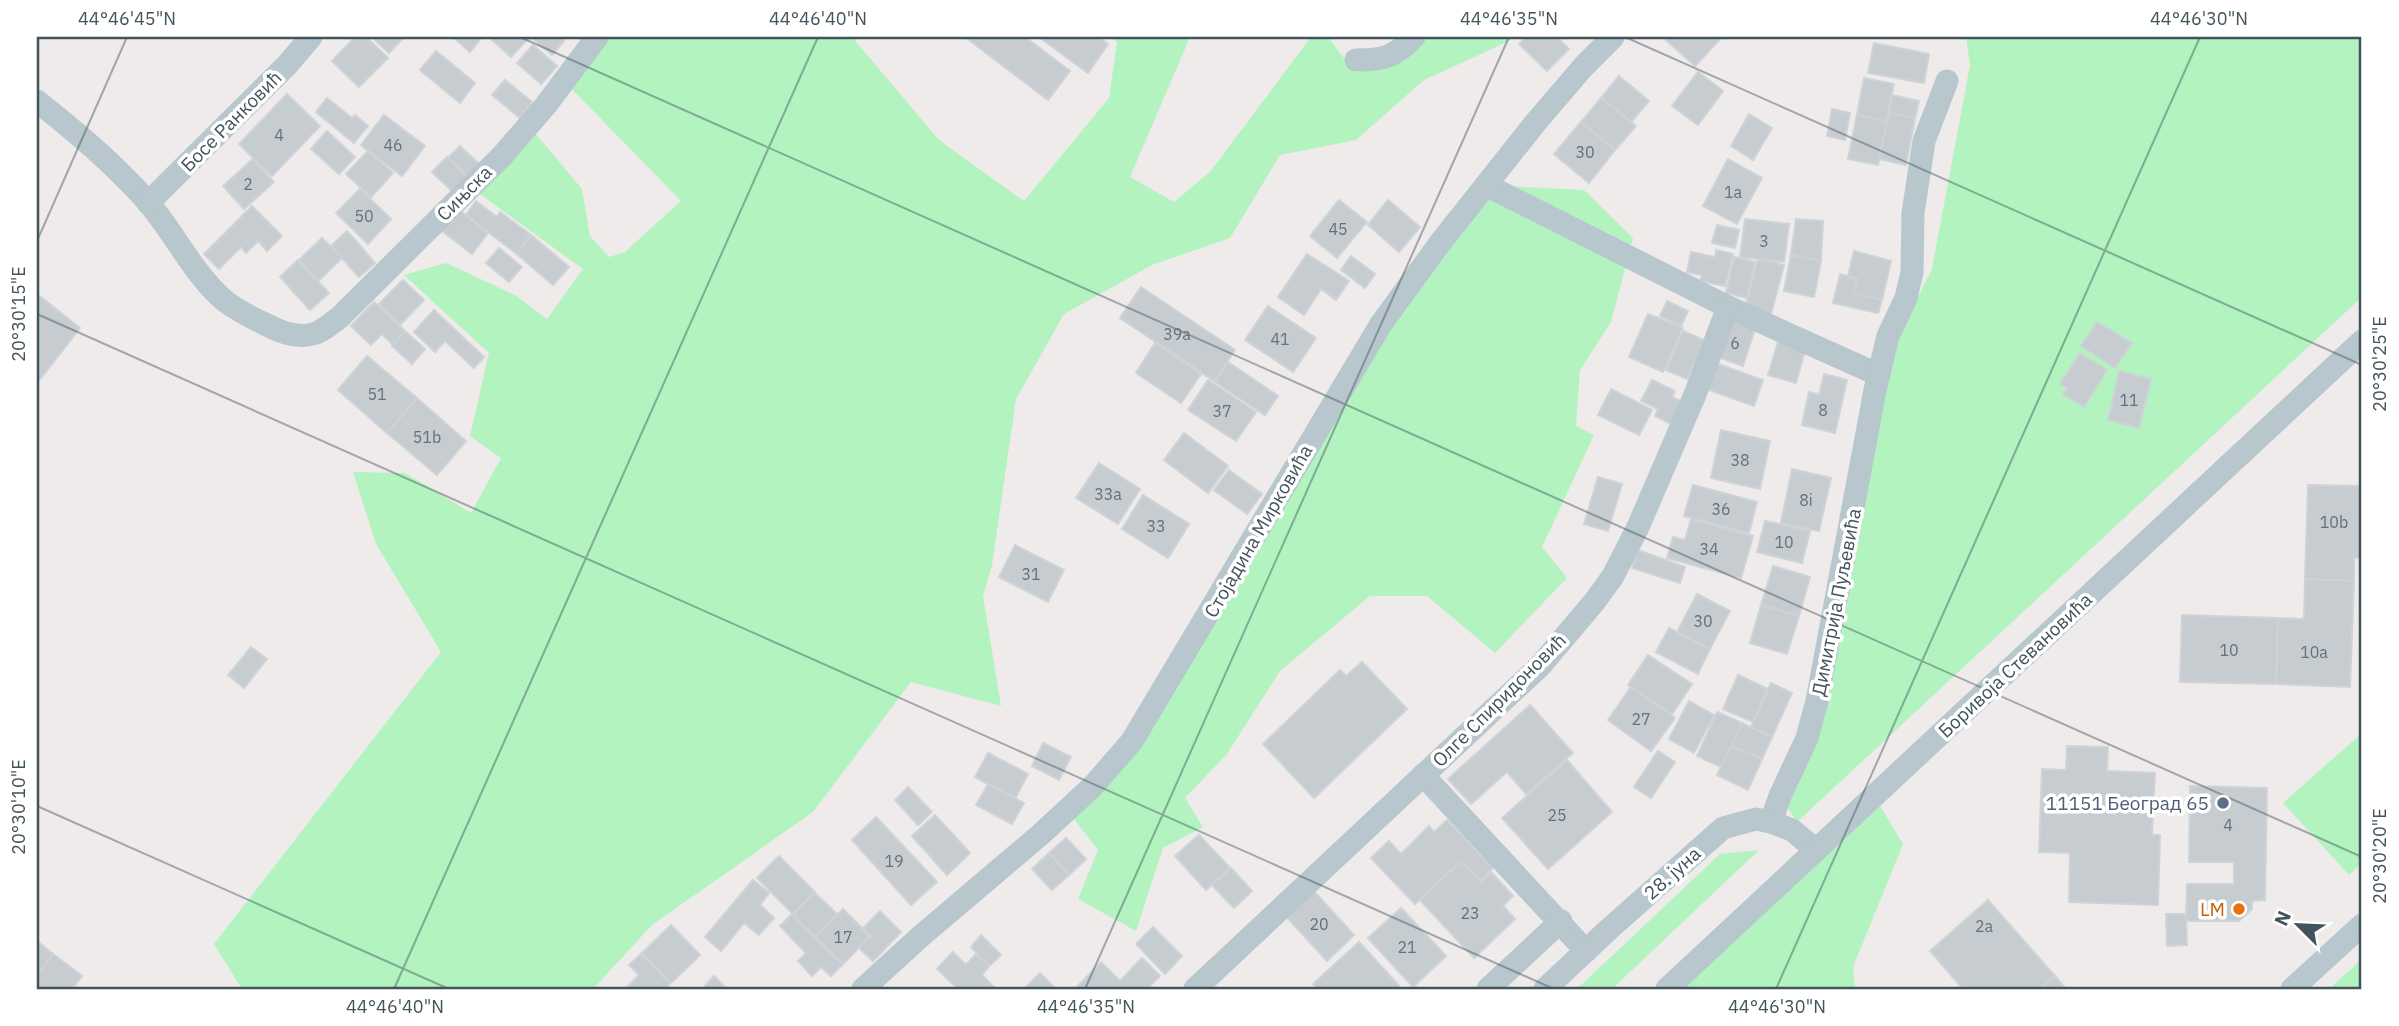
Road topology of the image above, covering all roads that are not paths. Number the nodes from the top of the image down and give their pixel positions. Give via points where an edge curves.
1 (311, 37) edge
2 (597, 37) edge
3 (1415, 37) edge
4 (1613, 37) edge
5 (1356, 60) dead end
6 (1947, 81) dead end
7 (37, 101) edge
8 (1486, 184) junction
9 (148, 203) junction
10 (1728, 307) junction
11 (2362, 341) edge
12 (1879, 375) junction
13 (1423, 775) junction
14 (1771, 822) junction
15 (1816, 850) junction
16 (1561, 921) junction
17 (2362, 925) edge
18 (1586, 951) junction
19 (863, 989) edge
20 (1195, 989) edge
21 (1488, 989) edge
22 (1545, 989) edge
23 (1667, 989) edge
24 (2292, 989) edge

1 - 9 street, Босе Ранковић
2 - 9 street, Сињска via 502,156 340,317 315,334 278,331 224,300
3 - 5 street via 1393,55
4 - 8 street, Стојадина Мирковића
6 - 12 street, Димитрија Пуљевића via 1919,165 1906,298 1888,336
7 - 9 street via 93,145
8 - 10 street
8 - 19 street, Стојадина Мирковића via 1381,324 1132,741 1093,786 1040,835
10 - 12 street
10 - 13 street, Олге Спиридоновић via 1694,397 1613,576 1540,666
11 - 15 street, Боривоја Стевановића
12 - 14 street, Димитрија Пуљевића via 1817,701 1807,738
13 - 16 street
13 - 20 street, Олге Спиридоновић
14 - 15 street, 28. јуна via 1792,830
14 - 18 street, 28. јуна via 1745,821 1716,833
15 - 23 street, Боривоја Стевановића
16 - 18 street
16 - 21 street
17 - 24 street
18 - 22 street, 28. јуна

